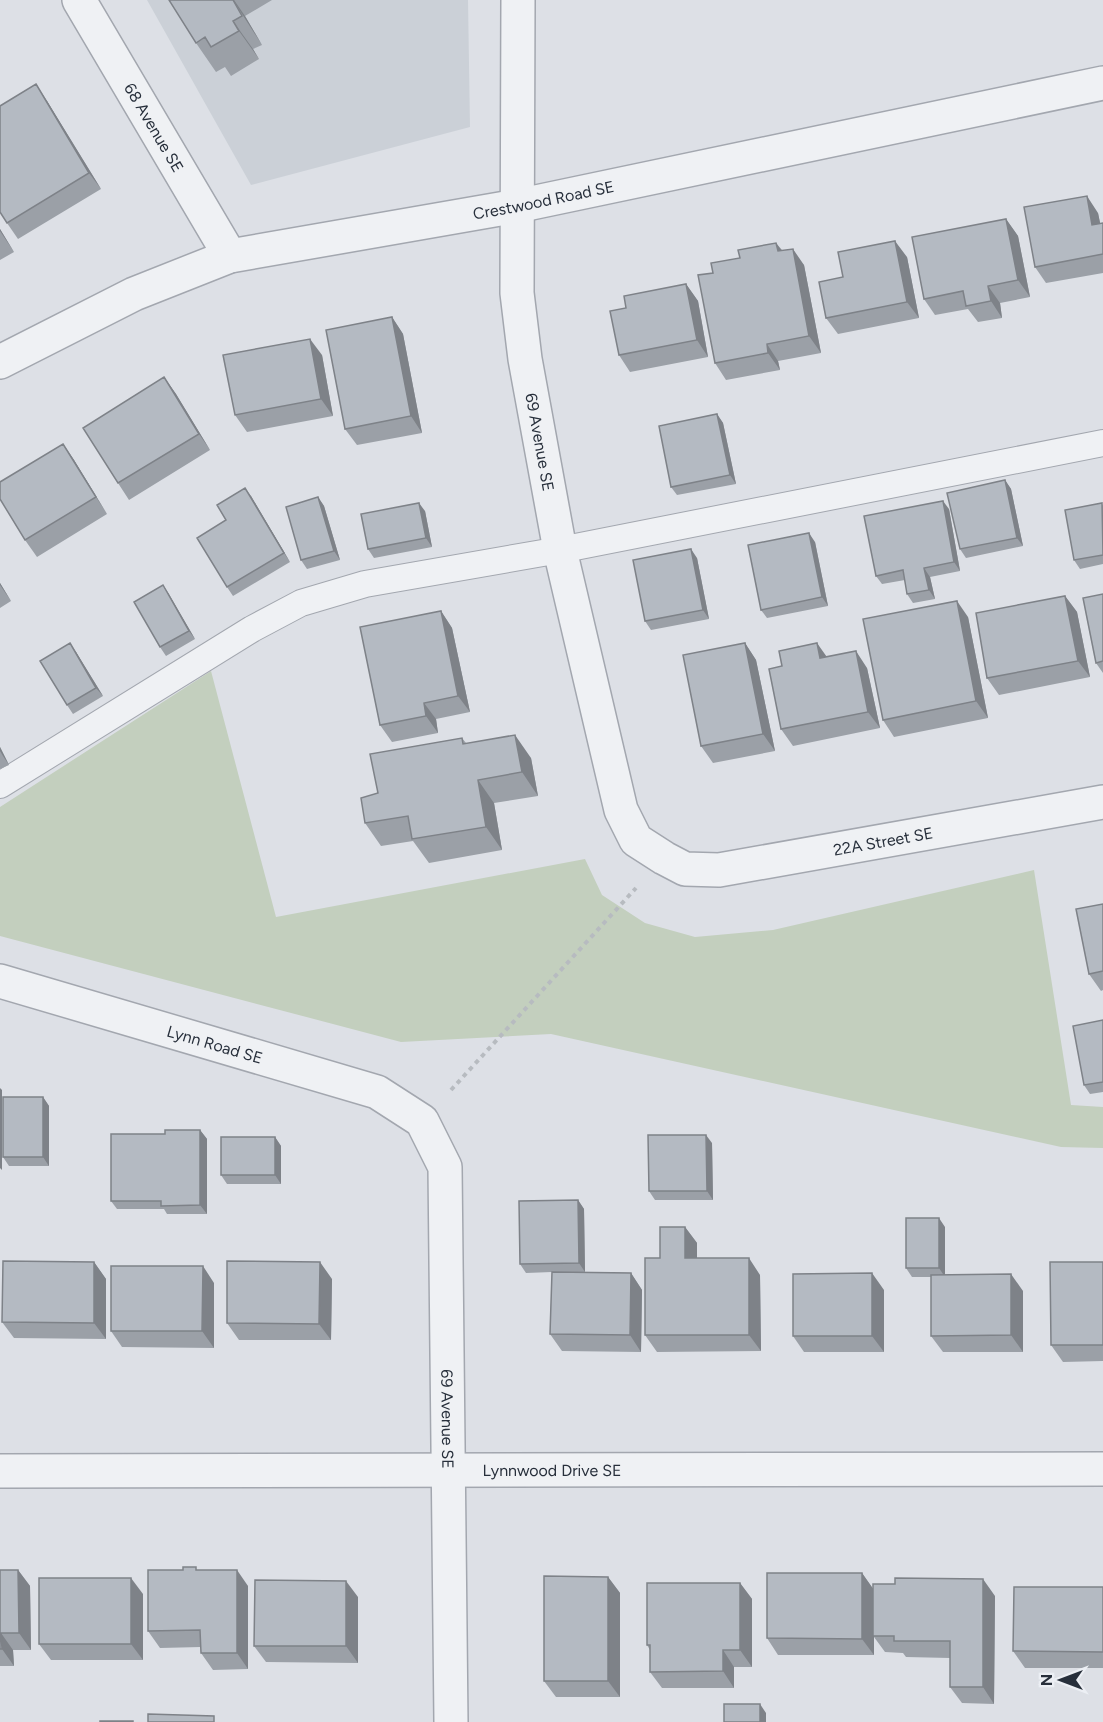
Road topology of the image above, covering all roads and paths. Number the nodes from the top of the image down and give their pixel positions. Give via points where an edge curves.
1 (79, 0) edge
2 (518, 0) edge
3 (1103, 83) edge
4 (517, 206) junction
5 (230, 256) junction
6 (0, 362) edge
7 (1103, 443) edge
8 (560, 550) junction
9 (0, 785) edge
10 (1103, 802) edge
11 (664, 858) junction
12 (0, 981) edge
13 (422, 1121) junction
14 (1103, 1469) edge
15 (0, 1472) edge
16 (448, 1472) junction
17 (451, 1722) edge

1 - 5 street, 68 Avenue SE
2 - 4 street, 69 Avenue SE
3 - 4 street, Crestwood Road SE
4 - 5 street, Crestwood Road SE
4 - 8 street, 69 Avenue SE via 517,293 525,359
5 - 6 street, Crestwood Road SE via 134,294
7 - 8 lane
8 - 9 lane via 365,585 301,603 252,629
8 - 11 street, 69 Avenue SE via 621,810 636,840
10 - 11 street, 22A Street SE via 719,870 686,869
11 - 13 path
12 - 13 street, Lynn Road SE via 377,1092
13 - 16 street, 69 Avenue SE via 445,1167
14 - 16 street, Lynnwood Drive SE
15 - 16 street, Lynnwood Drive SE
16 - 17 street, 69 Avenue SE

